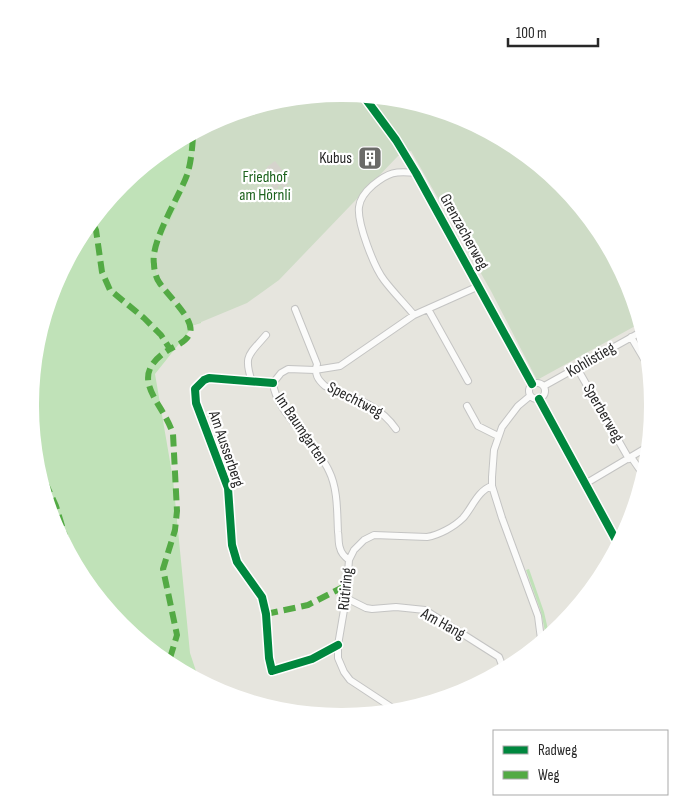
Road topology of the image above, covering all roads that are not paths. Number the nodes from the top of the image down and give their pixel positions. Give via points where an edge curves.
1 (479, 286) junction
2 (295, 309) dead end
3 (428, 309) junction
4 (414, 315) junction
5 (266, 335) dead end
6 (636, 335) edge
7 (631, 337) junction
8 (639, 350) edge
9 (576, 368) junction
10 (315, 370) junction
11 (468, 381) dead end
12 (252, 382) junction
13 (274, 383) junction
14 (532, 384) junction
15 (544, 386) junction
16 (530, 396) junction
17 (539, 399) junction
18 (467, 406) dead end
19 (396, 429) dead end
20 (498, 436) junction
21 (641, 451) edge
22 (630, 458) junction
23 (637, 467) edge
24 (585, 484) junction
25 (492, 486) junction
26 (614, 537) edge
27 (349, 560) junction
28 (346, 598) junction
29 (540, 634) edge
30 (338, 645) junction
31 (501, 662) edge
32 (387, 704) edge

1 - 3 street
1 - 4 street, Grenzacherweg via 416,173 395,172 383,177 364,195 359,206 359,218 382,279
1 - 14 street, Grenzacherweg
2 - 10 street via 317,364
3 - 4 street
3 - 11 street
4 - 10 street via 348,362
5 - 12 street via 247,360
6 - 7 street, Kohlistieg
7 - 8 street
7 - 9 street, Kohlistieg
9 - 15 street, Kohlistieg
9 - 22 street, Sperberweg
10 - 13 street via 288,370 281,373
10 - 19 street, Spechtweg via 317,378 325,386 377,408
12 - 13 street, Am Ausserberg
12 - 30 street, Am Ausserberg via 209,378 195,389 194,397 228,488 232,545 237,562 262,597 272,671 312,658
13 - 27 street, Im Baumgarten via 275,395 320,453 330,472 339,547
14 - 15 street
14 - 16 street
15 - 17 street via 545,394
16 - 17 street
16 - 20 street via 513,412
17 - 24 street
18 - 20 street via 478,426
20 - 25 street
21 - 22 street
22 - 23 street, Sperberweg
22 - 24 street
24 - 26 street
25 - 27 street, Rütiring via 482,492 454,526 427,537 374,535 359,545
25 - 29 street via 538,616
27 - 28 street, Rütiring
28 - 30 street, Rütiring
28 - 31 street, Am Hang via 372,609 396,606 425,610 499,657
30 - 32 street, Rütiring via 338,658 350,680

